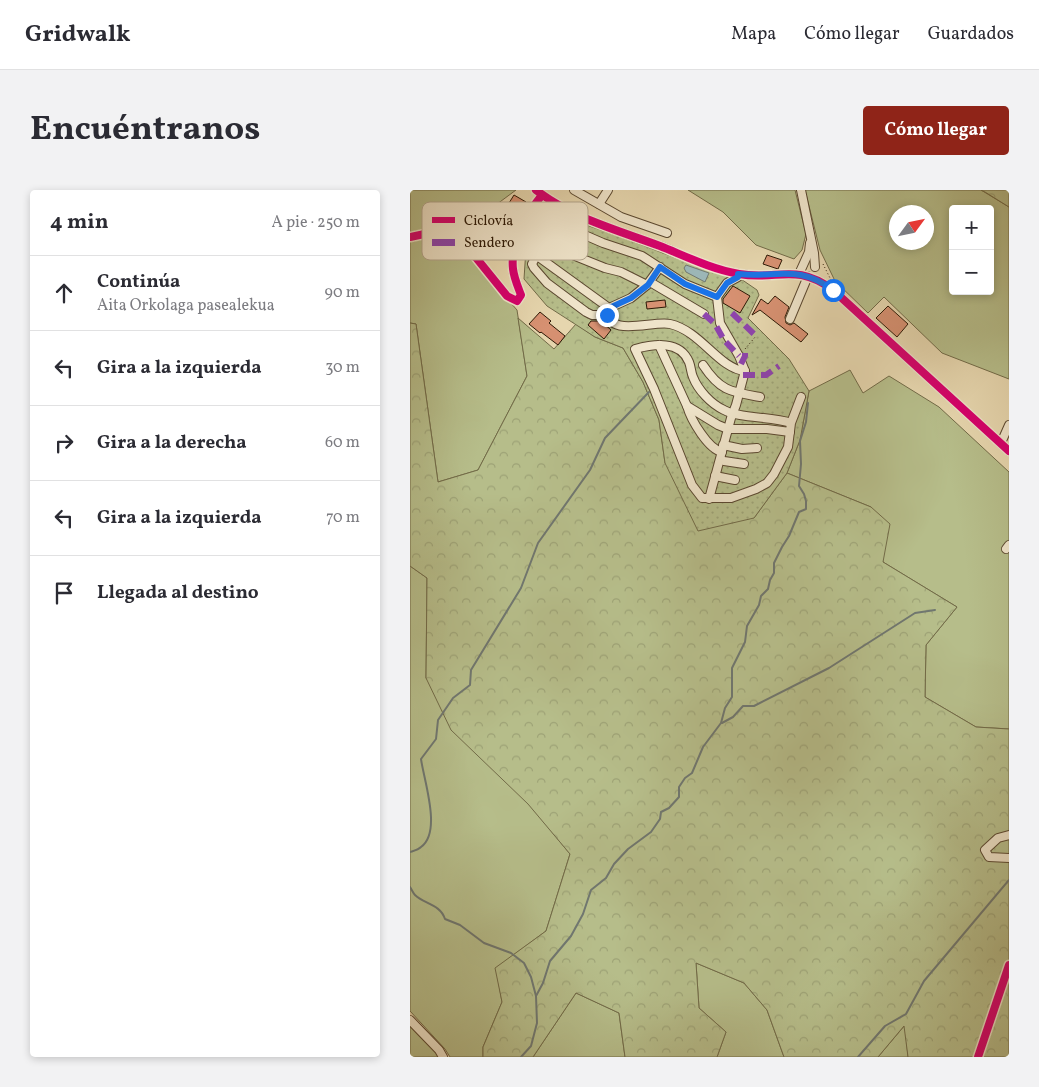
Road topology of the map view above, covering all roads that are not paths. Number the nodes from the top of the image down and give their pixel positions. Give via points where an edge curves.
1 (574, 190) edge
2 (591, 190) edge
3 (608, 190) edge
4 (801, 190) edge
5 (539, 193) edge
6 (586, 198) junction
7 (554, 202) edge
8 (598, 204) junction
9 (588, 219) edge
10 (667, 233) dead end
11 (588, 236) edge
12 (810, 238) junction
13 (805, 259) junction
14 (478, 260) edge
15 (512, 260) edge
16 (534, 260) edge
17 (543, 260) edge
18 (585, 260) edge
19 (815, 266) junction
20 (660, 267) junction
21 (725, 271) junction
22 (738, 274) junction
23 (799, 274) junction
24 (808, 276) junction
25 (822, 282) junction
26 (727, 283) junction
27 (649, 284) junction
28 (717, 297) junction
29 (608, 311) junction
30 (704, 314) dead end
31 (790, 318) dead end
32 (659, 345) junction
33 (703, 365) dead end
34 (744, 371) junction
35 (738, 394) junction
36 (760, 397) dead end
37 (801, 397) dead end
38 (687, 406) junction
39 (733, 414) junction
40 (791, 423) junction
41 (1009, 425) edge
42 (728, 429) junction
43 (790, 432) junction
44 (1001, 443) junction
45 (757, 448) dead end
46 (1009, 451) edge
47 (722, 452) junction
48 (744, 464) dead end
49 (715, 476) junction
50 (735, 480) dead end
51 (709, 499) junction
52 (1009, 835) edge
53 (1009, 858) edge
54 (1009, 965) edge
55 (410, 1020) edge
56 (443, 1057) edge
57 (978, 1057) edge

1 - 6 street
2 - 6 street
3 - 8 street
4 - 12 street
5 - 7 street
6 - 8 street
8 - 10 street via 621,217
9 - 21 street
11 - 20 street via 642,256
12 - 13 street
12 - 19 street
13 - 19 street
13 - 23 street
14 - 15 street via 508,296 517,300 521,295
16 - 29 street via 534,268 547,283 586,312 592,315
17 - 29 street
18 - 27 street
19 - 25 street
20 - 27 street
20 - 28 street via 685,284
21 - 22 street
21 - 26 street
22 - 23 street
22 - 26 street
23 - 24 street
24 - 25 street
24 - 31 street
25 - 44 street
26 - 28 street
27 - 29 street
27 - 30 street
28 - 34 street via 720,323
29 - 34 street via 609,320 619,326 664,323 685,330 734,369
32 - 38 street
32 - 39 street via 679,349 689,362 692,377 702,392 718,407
32 - 51 street via 636,349 692,485 702,498
33 - 35 street via 721,386
34 - 35 street
35 - 36 street
35 - 39 street
37 - 40 street
38 - 42 street
38 - 47 street via 690,417 711,446
39 - 40 street
39 - 42 street
40 - 43 street
41 - 44 street
42 - 43 street
42 - 47 street
43 - 51 street via 788,447 767,483 731,498
44 - 46 street
45 - 47 street
47 - 48 street via 724,462
47 - 49 street
49 - 50 street
49 - 51 street
52 - 53 street via 998,838 985,850 989,857
54 - 57 street
55 - 56 street

